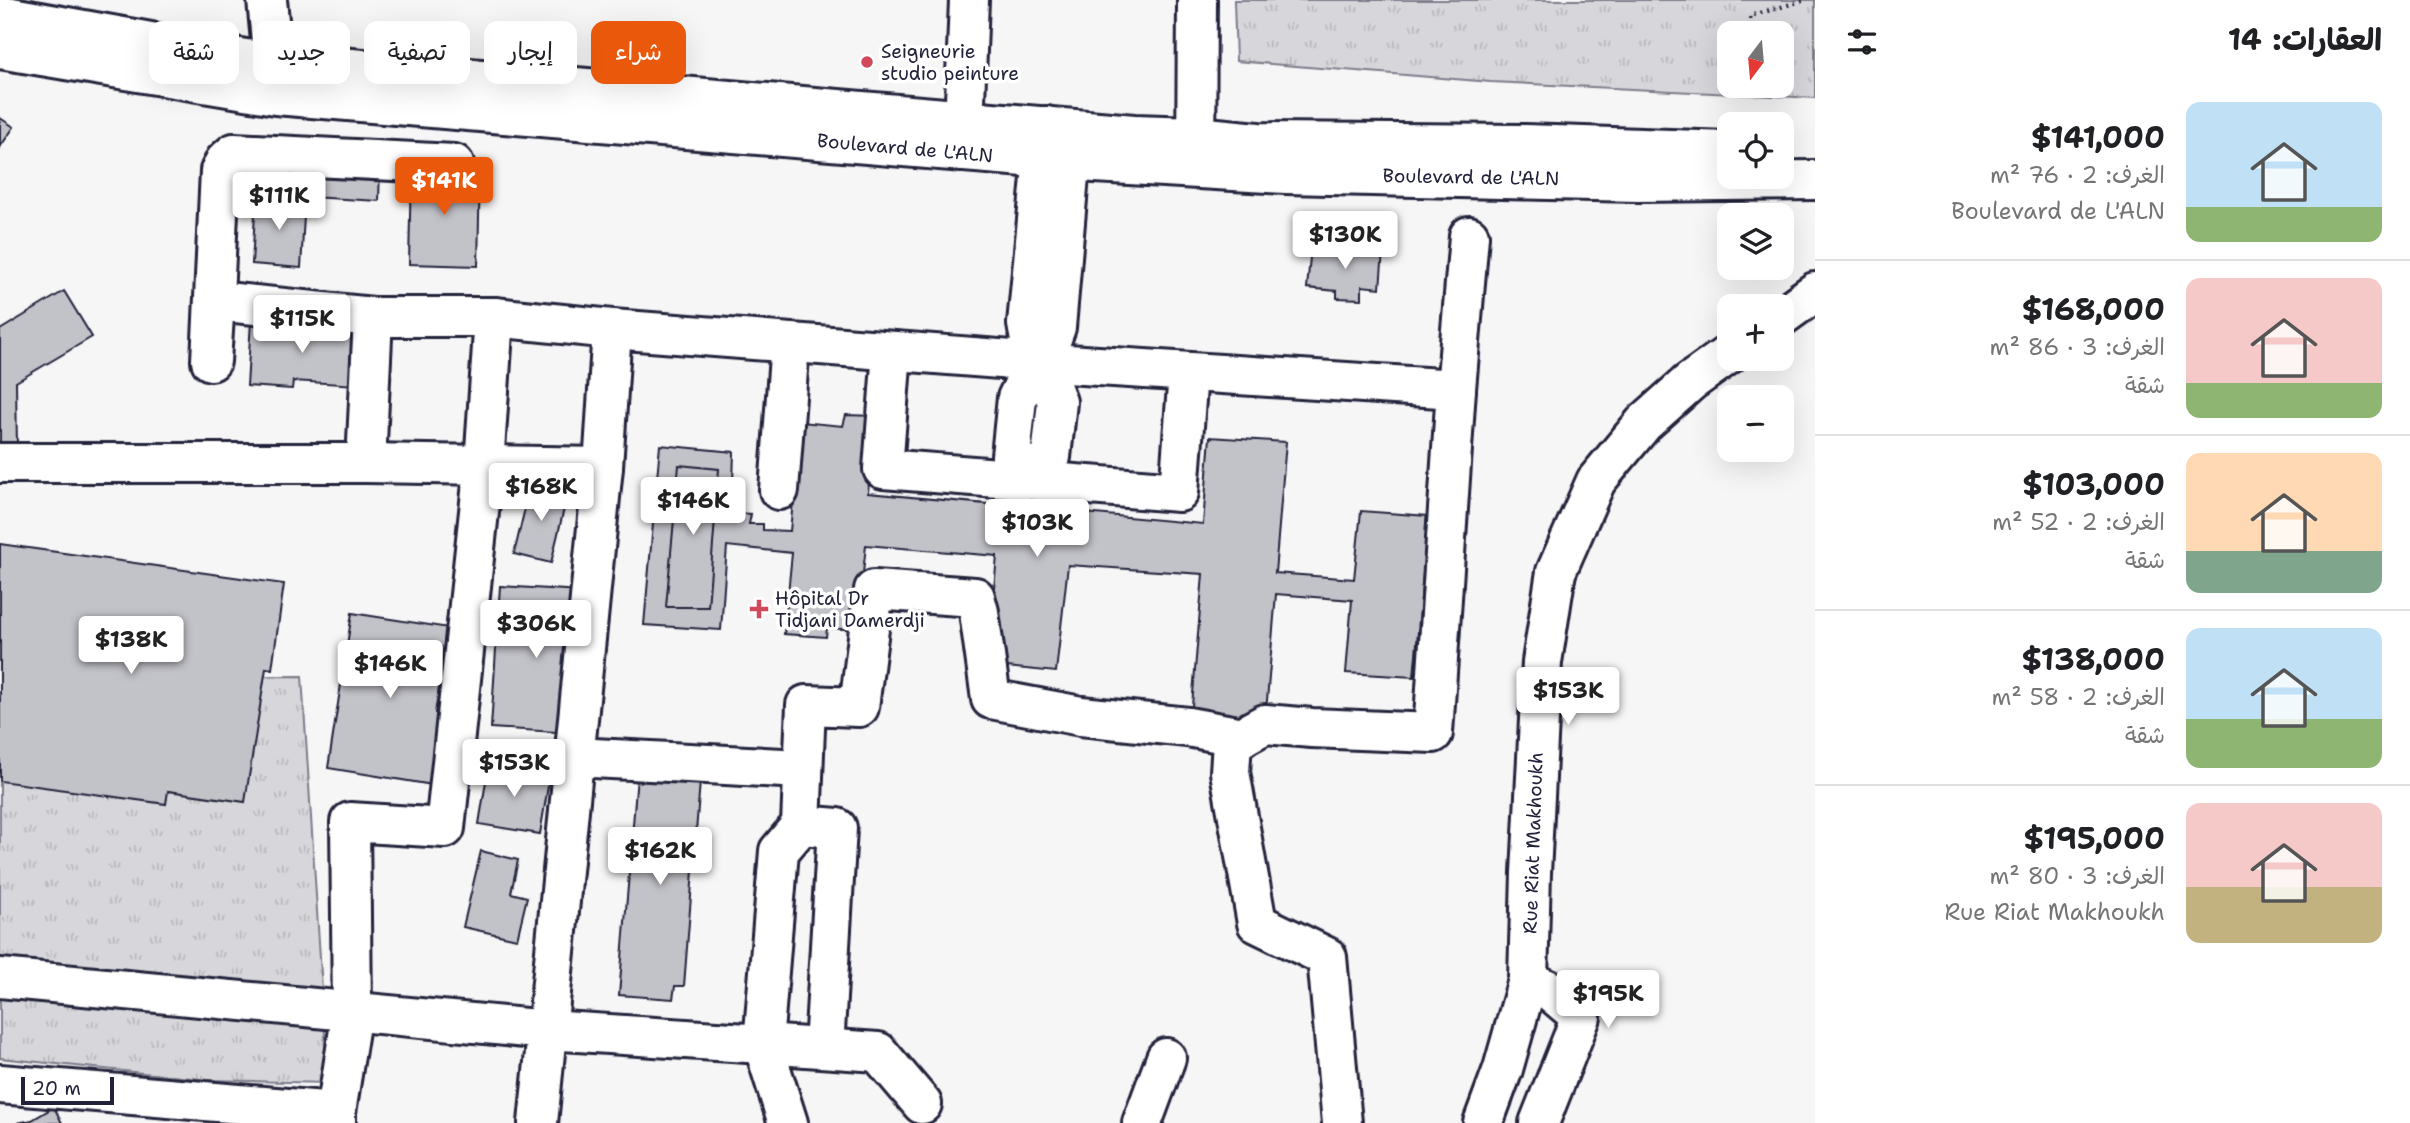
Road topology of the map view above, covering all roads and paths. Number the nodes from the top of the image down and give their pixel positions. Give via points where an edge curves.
1 (267, 0) edge
2 (969, 0) edge
3 (1197, 0) edge
4 (1805, 0) edge
5 (1786, 2) edge
6 (0, 15) edge
7 (269, 21) edge
8 (1751, 21) edge
9 (0, 49) edge
10 (253, 68) edge
11 (253, 76) edge
12 (345, 84) edge
13 (964, 136) junction
14 (1058, 143) junction
15 (1717, 151) edge
16 (1196, 152) junction
17 (1794, 153) edge
18 (1815, 154) edge
19 (454, 164) dead end
20 (1815, 180) edge
21 (1469, 236) dead end
22 (1815, 292) edge
23 (1794, 307) edge
24 (373, 317) junction
25 (494, 317) junction
26 (612, 329) junction
27 (790, 343) junction
28 (892, 351) junction
29 (1039, 362) junction
30 (1717, 363) edge
31 (1188, 373) junction
32 (1456, 389) junction
33 (0, 463) edge
34 (366, 463) junction
35 (484, 465) junction
36 (603, 467) junction
37 (1031, 476) junction
38 (779, 490) dead end
39 (1242, 737) junction
40 (574, 757) junction
41 (803, 769) junction
42 (801, 825) junction
43 (0, 978) edge
44 (1528, 980) junction
45 (352, 1011) junction
46 (547, 1031) junction
47 (763, 1044) junction
48 (824, 1048) junction
49 (1166, 1058) dead end
50 (0, 1084) edge
51 (922, 1104) dead end
52 (1486, 1115) edge
53 (336, 1118) edge
54 (538, 1123) edge
55 (788, 1123) edge
56 (1142, 1123) edge
57 (1342, 1123) edge
58 (1538, 1123) edge

1 - 7 main road
2 - 13 main road
3 - 16 main road
4 - 5 path
5 - 8 path via 1750,16
6 - 10 main road, Boulevard de L'ALN via 232,57
9 - 11 main road, Boulevard de L'ALN
12 - 13 main road, Boulevard de L'ALN
13 - 14 main road, Boulevard de L'ALN
14 - 16 main road, Boulevard de L'ALN
14 - 29 main road via 1027,324
15 - 16 main road, Boulevard de L'ALN via 1258,142
16 - 20 main road, Boulevard de L'ALN via 1286,174 1638,182
17 - 18 main road
19 - 24 main road via 234,153 225,161 220,171 211,361 215,301
21 - 32 main road
22 - 23 main road
24 - 25 main road
24 - 34 main road
25 - 26 main road
25 - 35 main road
26 - 27 main road
26 - 36 main road
27 - 28 main road
27 - 38 main road
28 - 29 main road
28 - 37 main road via 884,468
29 - 31 main road
29 - 37 main road via 1017,398 1011,456
30 - 44 main road, Rue Riat Makhoukh via 1644,423 1596,481 1556,572 1542,662
31 - 32 main road
31 - 37 main road via 1179,492
32 - 39 main road via 1433,733 1265,724
33 - 34 main road
34 - 35 main road
35 - 36 main road
35 - 45 main road via 445,828 350,822
36 - 40 main road
39 - 41 main road via 990,699 975,597 874,590 859,708 806,705
39 - 57 main road via 1232,742 1230,772 1257,923 1327,957
40 - 41 main road
40 - 46 main road
41 - 42 main road
42 - 47 main road via 779,851
42 - 48 main road via 837,828
43 - 45 main road
44 - 52 main road, Rue Riat Makhoukh
44 - 58 main road, Rue Riat Makhoukh via 1549,990 1581,1017
45 - 46 main road
45 - 53 main road
46 - 47 main road
46 - 54 main road
47 - 48 main road
47 - 55 main road
48 - 51 main road via 878,1052
49 - 56 main road
50 - 53 main road
52 - 58 main road, Rue Riat Makhoukh

